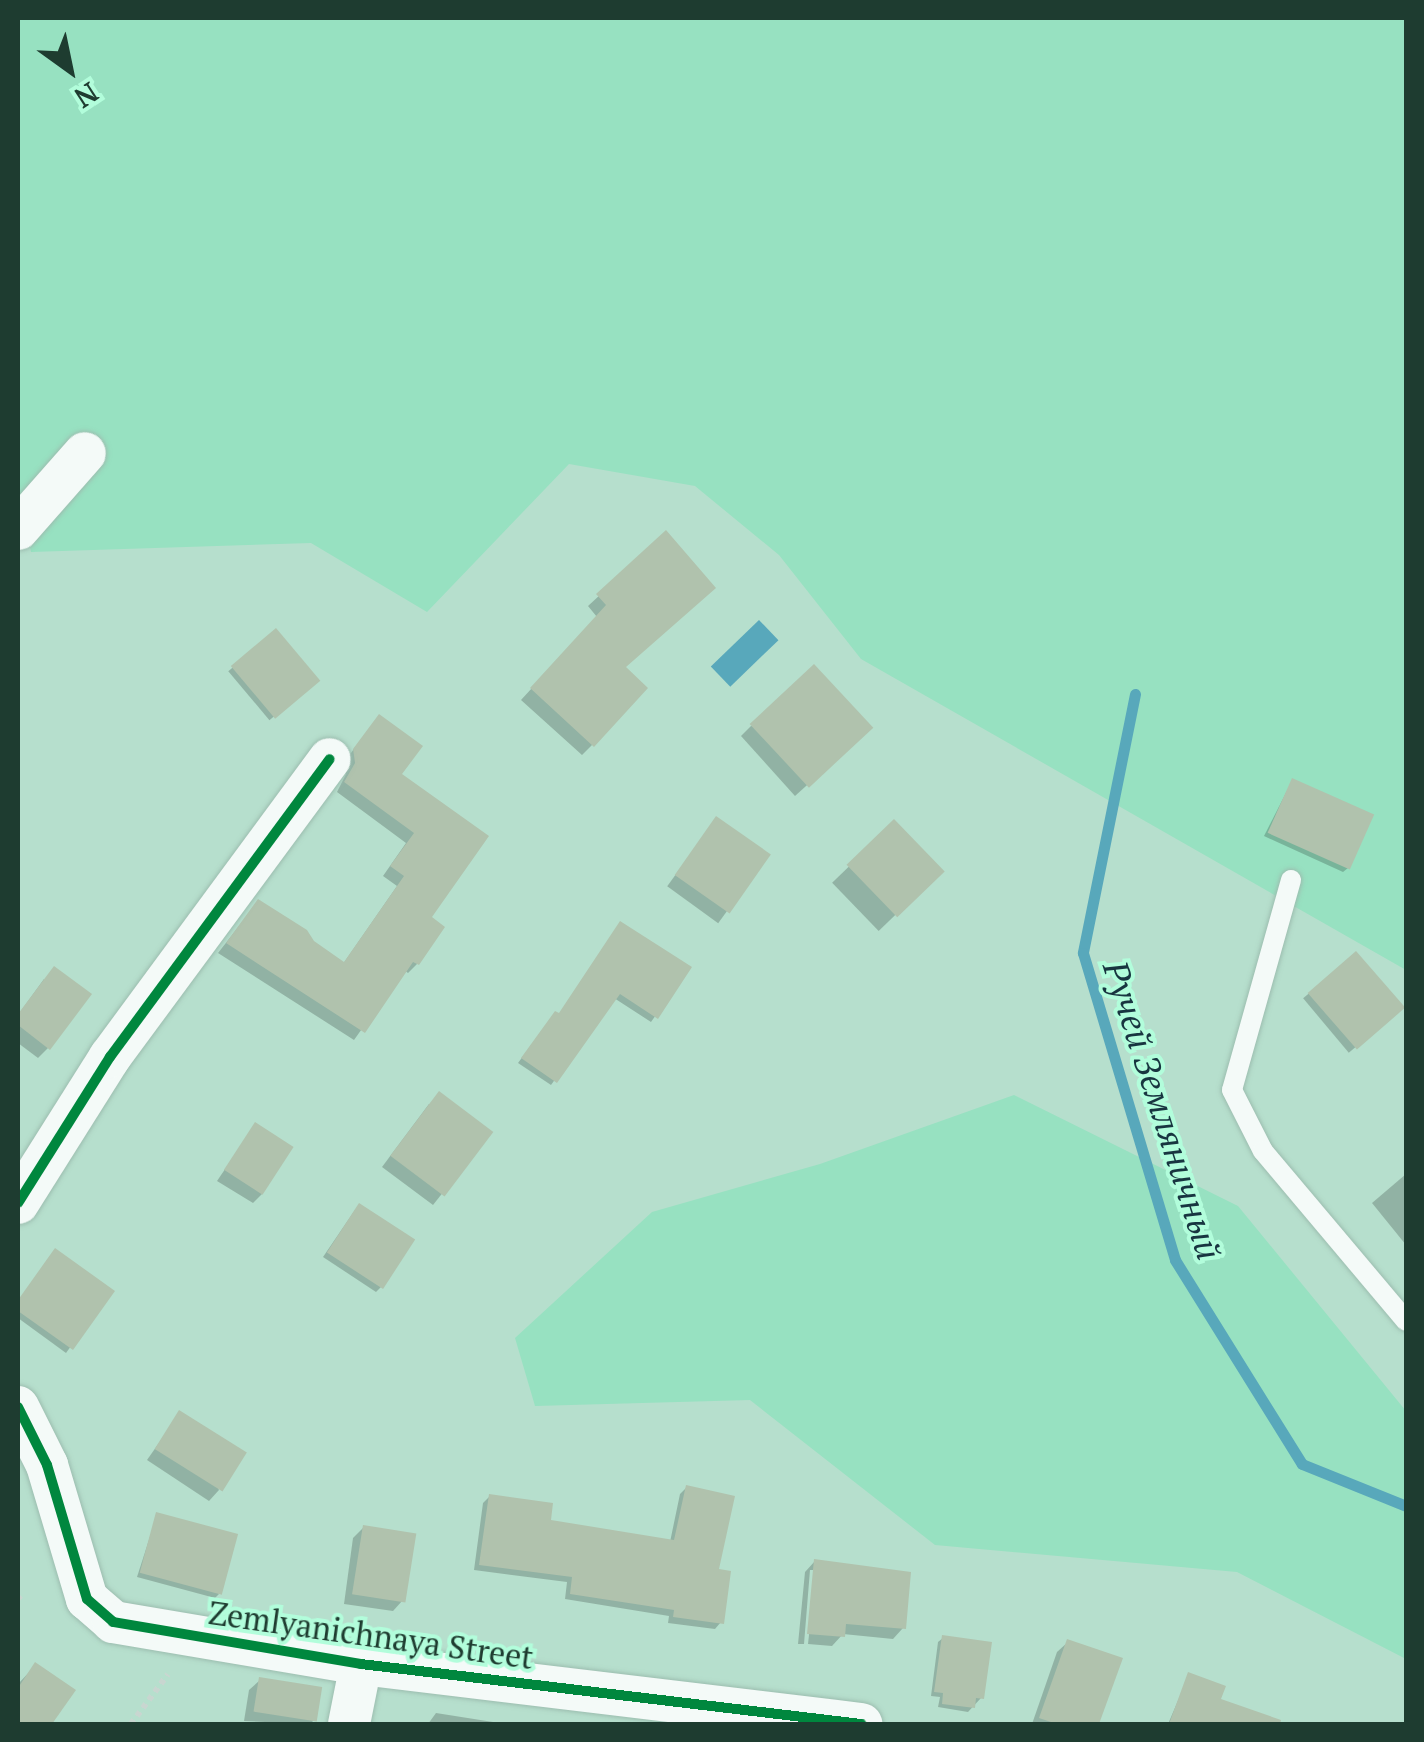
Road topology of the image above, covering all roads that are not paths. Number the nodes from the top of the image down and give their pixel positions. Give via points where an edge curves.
1 (85, 453) dead end
2 (18, 530) edge
3 (330, 759) dead end
4 (1291, 880) dead end
5 (18, 1203) edge
6 (1406, 1321) edge
7 (18, 1407) edge
8 (360, 1664) junction
9 (350, 1724) edge
10 (861, 1724) edge

1 - 2 street
3 - 5 street via 110,1057
4 - 6 lane via 1232,1090 1263,1151
7 - 8 street, Zemlyanichnaya Street via 41,1449 79,1581 98,1612 114,1622
8 - 9 street, Zemlyanichnaya Street
8 - 10 street, Zemlyanichnaya Street

